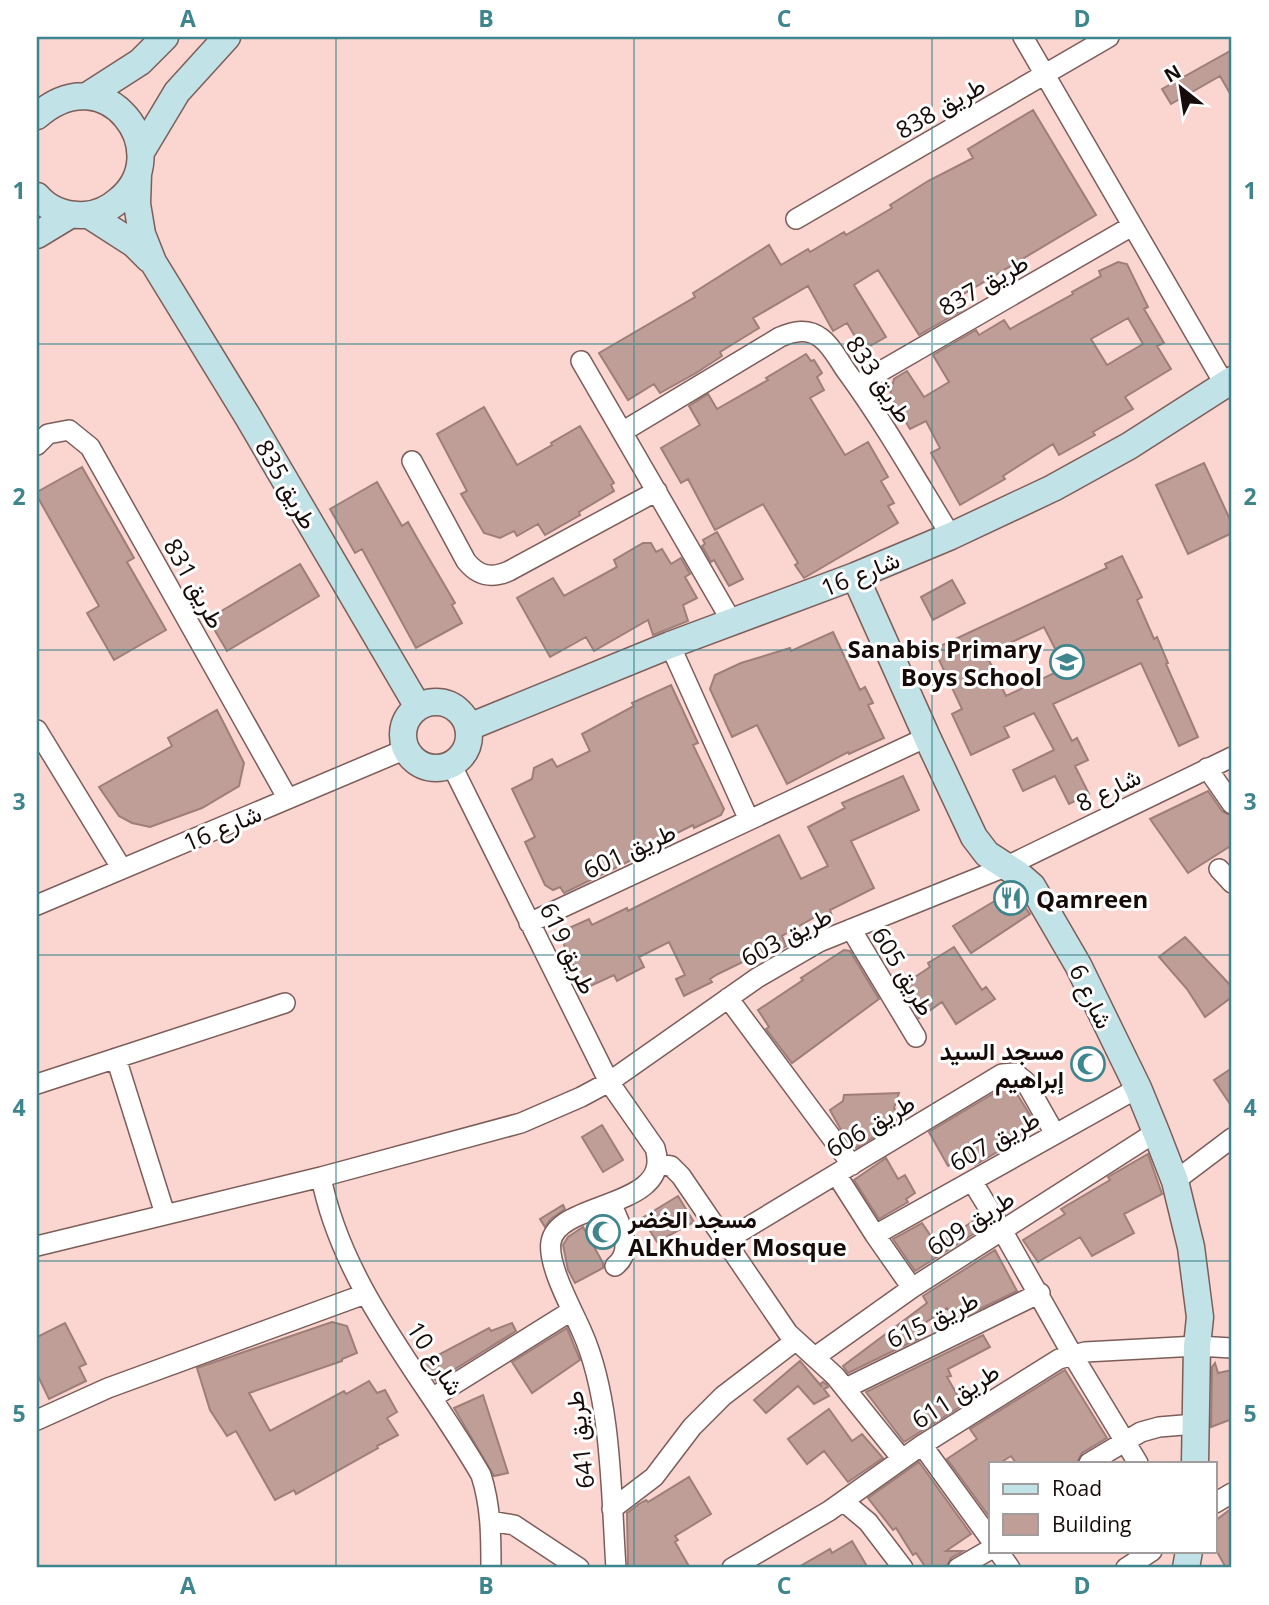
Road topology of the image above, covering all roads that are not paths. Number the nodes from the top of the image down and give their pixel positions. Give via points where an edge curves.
1 (165, 37) edge
2 (227, 37) edge
3 (1023, 37) edge
4 (1108, 37) edge
5 (1044, 73) junction
6 (87, 96) junction
7 (37, 116) edge
8 (139, 163) junction
9 (37, 196) edge
10 (80, 215) junction
11 (796, 219) dead end
12 (1132, 226) junction
13 (37, 235) edge
14 (153, 262) junction
15 (581, 361) dead end
16 (1228, 382) edge
17 (857, 385) junction
18 (622, 432) junction
19 (37, 445) edge
20 (412, 461) dead end
21 (657, 491) junction
22 (951, 536) junction
23 (855, 576) junction
24 (732, 622) junction
25 (670, 645) junction
26 (418, 707) junction
27 (469, 727) junction
28 (37, 730) edge
29 (926, 737) junction
30 (407, 749) junction
31 (1232, 757) edge
32 (451, 764) junction
33 (1207, 768) junction
34 (288, 799) junction
35 (1232, 804) edge
36 (749, 820) junction
37 (1005, 867) junction
38 (122, 869) junction
39 (37, 905) edge
40 (529, 923) junction
41 (850, 929) junction
42 (728, 998) junction
43 (285, 1003) dead end
44 (916, 1037) dead end
45 (116, 1058) junction
46 (608, 1082) junction
47 (37, 1084) edge
48 (1138, 1088) junction
49 (1156, 1132) junction
50 (1055, 1135) junction
51 (1232, 1138) edge
52 (656, 1156) junction
53 (844, 1170) junction
54 (321, 1177) junction
55 (972, 1181) junction
56 (1175, 1181) junction
57 (611, 1203) junction
58 (165, 1214) junction
59 (1002, 1230) junction
60 (875, 1235) junction
61 (725, 1241) junction
62 (37, 1246) edge
63 (615, 1266) dead end
64 (912, 1288) junction
65 (1040, 1293) junction
66 (365, 1294) junction
67 (568, 1304) junction
68 (796, 1341) junction
69 (1197, 1346) junction
70 (1232, 1348) edge
71 (1072, 1354) junction
72 (814, 1357) junction
73 (846, 1388) junction
74 (432, 1398) junction
75 (37, 1420) edge
76 (1195, 1424) junction
77 (1125, 1441) junction
78 (922, 1445) junction
79 (902, 1459) junction
80 (1091, 1462) edge
81 (1137, 1462) edge
82 (1195, 1462) edge
83 (1232, 1493) edge
84 (843, 1501) junction
85 (1216, 1502) edge
86 (612, 1509) junction
87 (491, 1521) junction
88 (988, 1532) edge
89 (989, 1550) edge
90 (999, 1552) edge
91 (1150, 1552) edge
92 (491, 1568) edge
93 (579, 1568) edge
94 (616, 1568) edge
95 (732, 1568) edge
96 (903, 1568) edge
97 (958, 1568) edge
98 (1010, 1568) edge
99 (1126, 1568) edge

1 - 6 street via 140,62
2 - 8 street via 177,92
3 - 5 street
4 - 5 street, طريق 838
5 - 11 street, طريق 838
5 - 12 street
6 - 7 street via 52,103
6 - 8 street via 124,114 136,131
8 - 10 street via 127,194 110,208
8 - 14 street, طريق 835 via 139,214
9 - 10 street, طريق 835 via 54,210
10 - 13 street
10 - 14 street, طريق 835 via 134,244
12 - 16 street
12 - 17 street, طريق 837
14 - 26 street, طريق 835
15 - 18 street
16 - 22 street, شارع 16 via 1129,446
17 - 18 street, طريق 833 via 822,338 790,332
17 - 22 street, طريق 833
18 - 21 street
19 - 34 street, طريق 831 via 48,434 69,430 90,447
20 - 21 street via 466,561 477,572 493,576
21 - 24 street
22 - 23 street, شارع 16
23 - 24 street, شارع 16
23 - 29 street, شارع 6
24 - 25 street, شارع 16
25 - 27 street, شارع 16
25 - 36 street
26 - 27 street via 448,704
26 - 30 street via 403,731
27 - 32 street via 468,744
28 - 38 street
29 - 36 street, طريق 601
29 - 37 street, شارع 6 via 974,837
30 - 32 street via 421,764
30 - 34 street, شارع 16
31 - 33 street, شارع 8
32 - 40 street, طريق 619
33 - 35 street
33 - 37 street, شارع 8
34 - 38 street, شارع 16
36 - 40 street, طريق 601
37 - 41 street, طريق 603
37 - 48 street, شارع 6 via 1032,886 1078,965
38 - 39 street, شارع 16
40 - 46 street, طريق 619
41 - 42 street, طريق 603 via 787,959
41 - 44 street, طريق 605
42 - 46 street, طريق 603
42 - 53 street
43 - 45 street
45 - 47 street
45 - 58 street
46 - 52 street, طريق 619
46 - 54 street via 521,1123
48 - 49 street, شارع 6
48 - 50 street, طريق 607
49 - 56 street, شارع 6
49 - 59 street, طريق 609
50 - 53 street, طريق 606 via 1025,1081 1015,1073 1002,1074
50 - 55 street, طريق 607
51 - 56 street
52 - 57 street via 652,1178
52 - 61 street, طريق 619 via 676,1171
53 - 60 street
53 - 61 street, طريق 606
54 - 58 street
54 - 66 street, شارع 10 via 326,1202
55 - 59 street
55 - 60 street, طريق 607
56 - 69 street, شارع 6 via 1191,1247 1200,1317
57 - 63 street via 625,1238 625,1250
57 - 67 street, طريق 641 via 567,1222 551,1242
58 - 62 street
59 - 64 street, طريق 609
59 - 65 street
60 - 64 street
61 - 68 street, طريق 619
64 - 72 street, طريق 609
65 - 71 street
65 - 73 street, طريق 615
66 - 74 street, شارع 10
66 - 75 street via 108,1388
67 - 74 street
67 - 86 street, طريق 641 via 599,1385
68 - 72 street, طريق 619
68 - 86 street via 723,1396 654,1477
69 - 70 street, طريق 611
69 - 71 street, طريق 611
69 - 76 street, شارع 6
71 - 77 street
71 - 78 street, طريق 611 via 1047,1365
72 - 73 street, طريق 619
73 - 79 street, طريق 619
74 - 87 street, شارع 10 via 481,1475
76 - 77 street via 1150,1429
76 - 82 street, شارع 6
77 - 80 street
77 - 81 street
78 - 79 street, طريق 611
78 - 88 street
79 - 84 street, طريق 611
83 - 85 street
84 - 95 street, طريق 611
84 - 96 street via 868,1522
86 - 94 street, طريق 641
87 - 92 street, شارع 10
87 - 93 street via 514,1525
89 - 97 street
90 - 98 street
91 - 99 street

